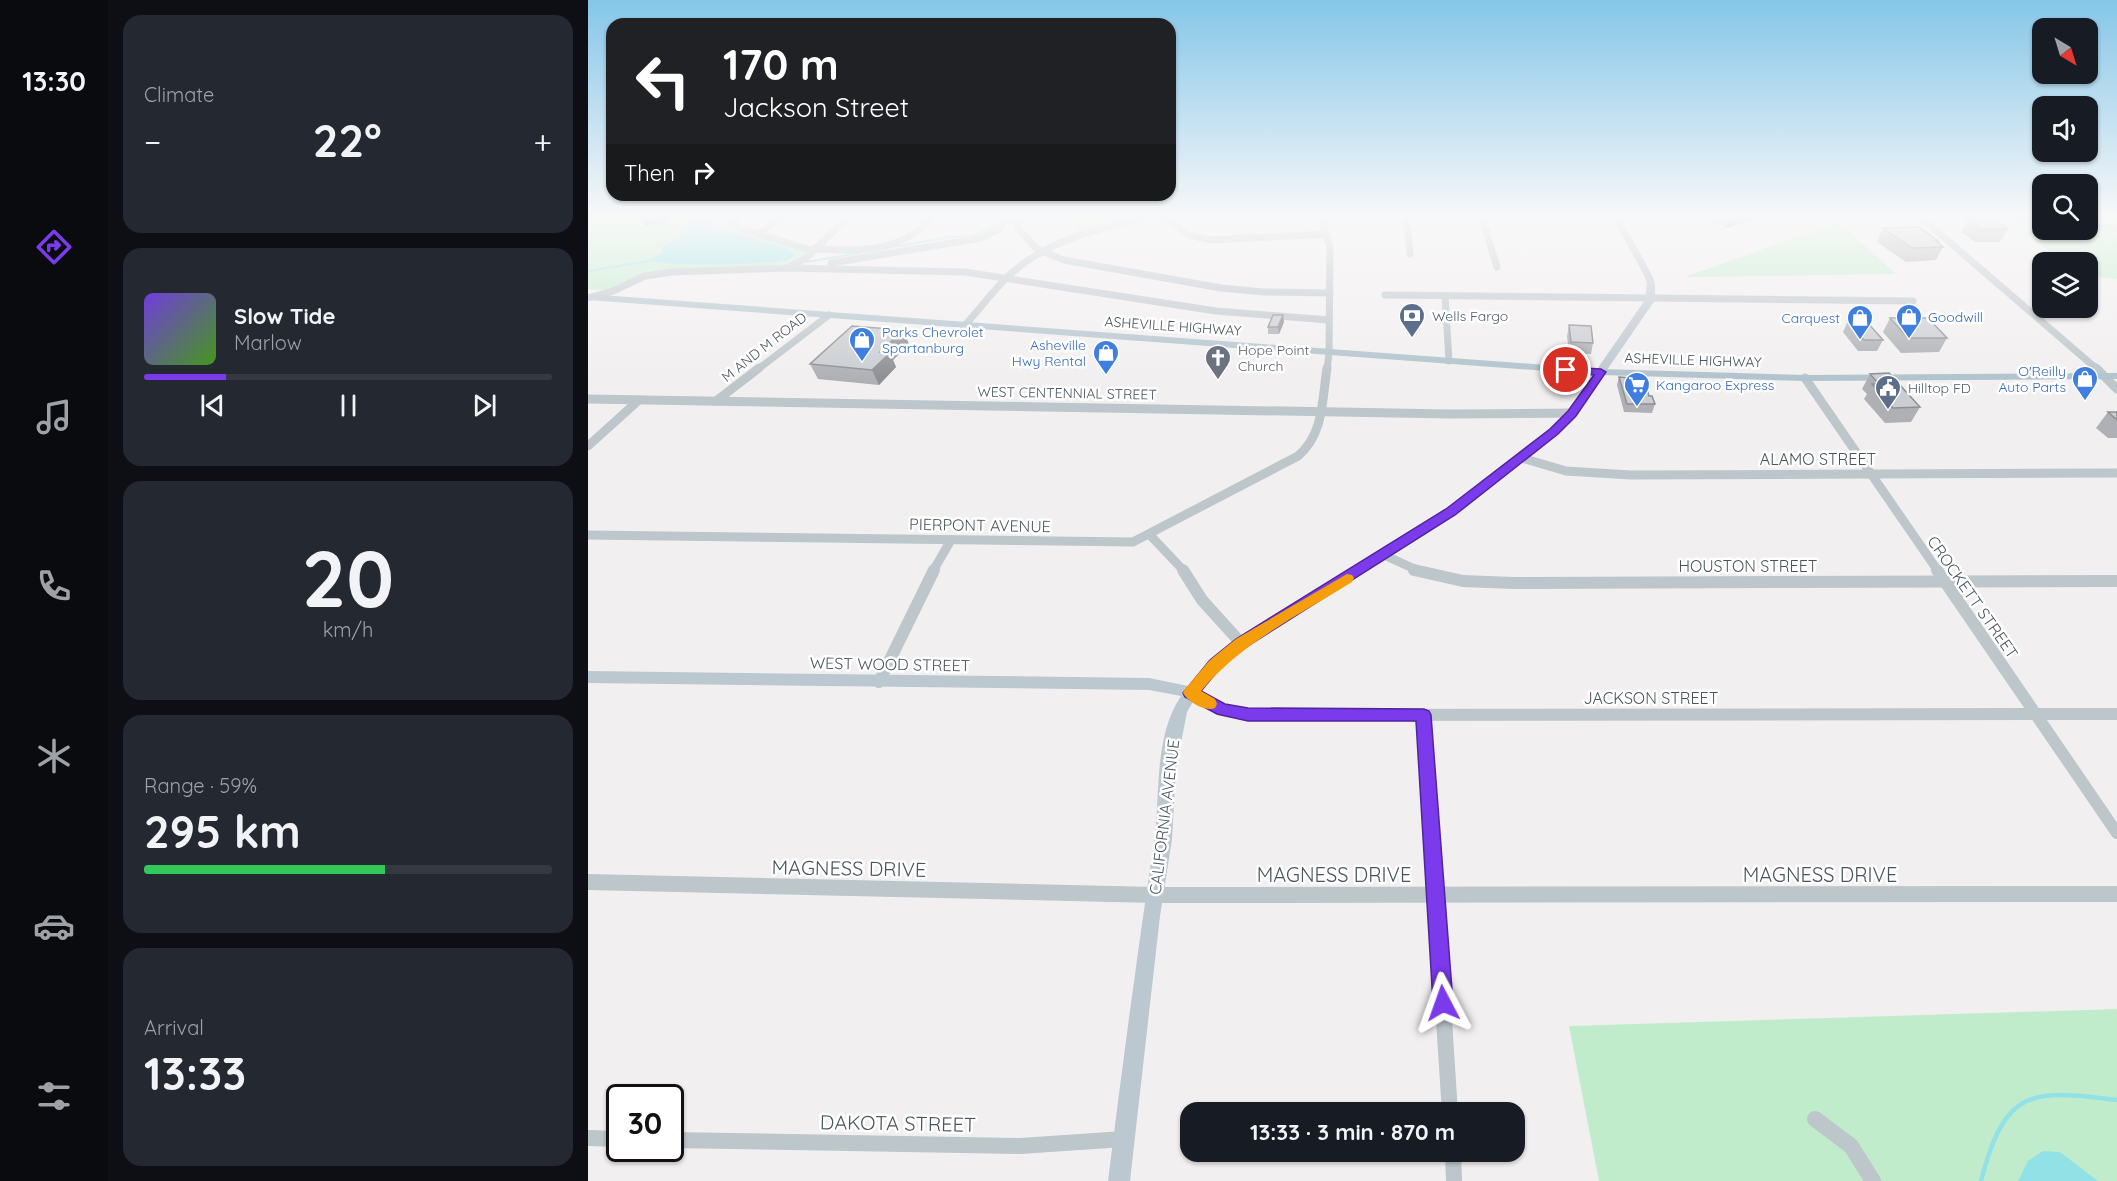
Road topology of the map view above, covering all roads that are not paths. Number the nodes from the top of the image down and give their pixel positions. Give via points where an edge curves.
1 (724, 270) edge
2 (899, 270) edge
3 (1017, 270) edge
4 (1117, 270) edge
5 (1331, 270) edge
6 (1645, 270) edge
7 (1980, 270) edge
8 (1008, 277) junction
9 (1330, 293) junction
10 (1384, 295) dead end
11 (1445, 296) junction
12 (589, 297) edge
13 (1650, 300) junction
14 (1913, 301) dead end
15 (829, 315) junction
16 (1329, 320) junction
17 (964, 326) junction
18 (1329, 353) junction
19 (1449, 361) junction
20 (1601, 372) junction
21 (2102, 376) junction
22 (2117, 376) edge
23 (1805, 378) junction
24 (2117, 388) edge
25 (588, 399) edge
26 (639, 400) junction
27 (716, 401) junction
28 (1319, 412) junction
29 (1572, 413) junction
30 (1545, 414) junction
31 (1558, 428) junction
32 (588, 446) edge
33 (1522, 458) junction
34 (2117, 473) edge
35 (1870, 474) junction
36 (588, 535) edge
37 (1150, 535) junction
38 (951, 540) junction
39 (1384, 555) junction
40 (1944, 581) junction
41 (2117, 581) edge
42 (1241, 643) junction
43 (588, 677) edge
44 (879, 682) junction
45 (1191, 693) junction
46 (2035, 714) junction
47 (2117, 714) edge
48 (1424, 715) junction
49 (2117, 833) edge
50 (588, 882) edge
51 (1436, 893) junction
52 (2117, 894) edge
53 (1155, 895) junction
54 (1449, 1102) edge
55 (1815, 1119) dead end
56 (588, 1138) edge
57 (606, 1139) edge
58 (1124, 1139) junction
59 (684, 1140) edge
60 (1453, 1162) edge
61 (1119, 1181) edge
62 (1454, 1181) edge
63 (1873, 1181) edge

1 - 12 street via 662,273
2 - 8 street
3 - 8 street
4 - 9 street via 1221,288
5 - 9 street, PIERPONT AVENUE
6 - 13 main road via 1651,284
7 - 21 street
8 - 16 street via 1216,311
8 - 17 street
9 - 16 street, PIERPONT AVENUE
10 - 11 street
11 - 13 street
11 - 19 street
12 - 15 main road, ASHEVILLE HIGHWAY
13 - 14 street
13 - 20 main road, CALIFORNIA AVENUE
15 - 17 main road, ASHEVILLE HIGHWAY
15 - 27 street, M AND M ROAD
16 - 18 street, PIERPONT AVENUE
17 - 18 main road, ASHEVILLE HIGHWAY
18 - 19 main road, ASHEVILLE HIGHWAY
18 - 28 street, PIERPONT AVENUE
19 - 20 main road, ASHEVILLE HIGHWAY
20 - 23 main road, ASHEVILLE HIGHWAY
20 - 29 main road, CALIFORNIA AVENUE
21 - 22 main road, ASHEVILLE HIGHWAY
21 - 23 main road, ASHEVILLE HIGHWAY
21 - 24 street
23 - 35 street, CROCKETT STREET
25 - 26 street, WEST CENTENNIAL STREET
26 - 27 street, WEST CENTENNIAL STREET
26 - 32 street
27 - 28 street, WEST CENTENNIAL STREET
28 - 30 street, WEST CENTENNIAL STREET
28 - 37 street, PIERPONT AVENUE via 1316,434 1305,451
29 - 30 street, WEST CENTENNIAL STREET
29 - 31 main road, CALIFORNIA AVENUE
30 - 31 street
31 - 33 main road, CALIFORNIA AVENUE
33 - 35 street, ALAMO STREET via 1554,469 1603,474
33 - 39 main road, CALIFORNIA AVENUE via 1451,512
34 - 35 street, ALAMO STREET
35 - 40 street, CROCKETT STREET
36 - 38 street, PIERPONT AVENUE
37 - 38 street, PIERPONT AVENUE via 1119,543
37 - 42 street via 1176,560 1202,600
38 - 44 street
39 - 40 street, HOUSTON STREET via 1419,573 1461,581
39 - 42 main road, CALIFORNIA AVENUE
40 - 41 street, HOUSTON STREET
40 - 46 street, CROCKETT STREET
42 - 45 main road, CALIFORNIA AVENUE via 1215,664
43 - 44 main road, WEST WOOD STREET
44 - 45 main road, WEST WOOD STREET via 1149,684
45 - 48 street, JACKSON STREET via 1222,710 1248,715
45 - 53 main road, CALIFORNIA AVENUE via 1180,710 1174,731
46 - 47 street, JACKSON STREET
46 - 48 street, JACKSON STREET
46 - 49 street, CROCKETT STREET
48 - 51 street
50 - 53 street, MAGNESS DRIVE
51 - 52 street, MAGNESS DRIVE
51 - 53 street, MAGNESS DRIVE
51 - 54 street
53 - 58 main road, CALIFORNIA AVENUE
55 - 63 street via 1851,1146
56 - 57 street
58 - 59 street, DAKOTA STREET via 1020,1146
58 - 61 main road, CALIFORNIA AVENUE
60 - 62 street

